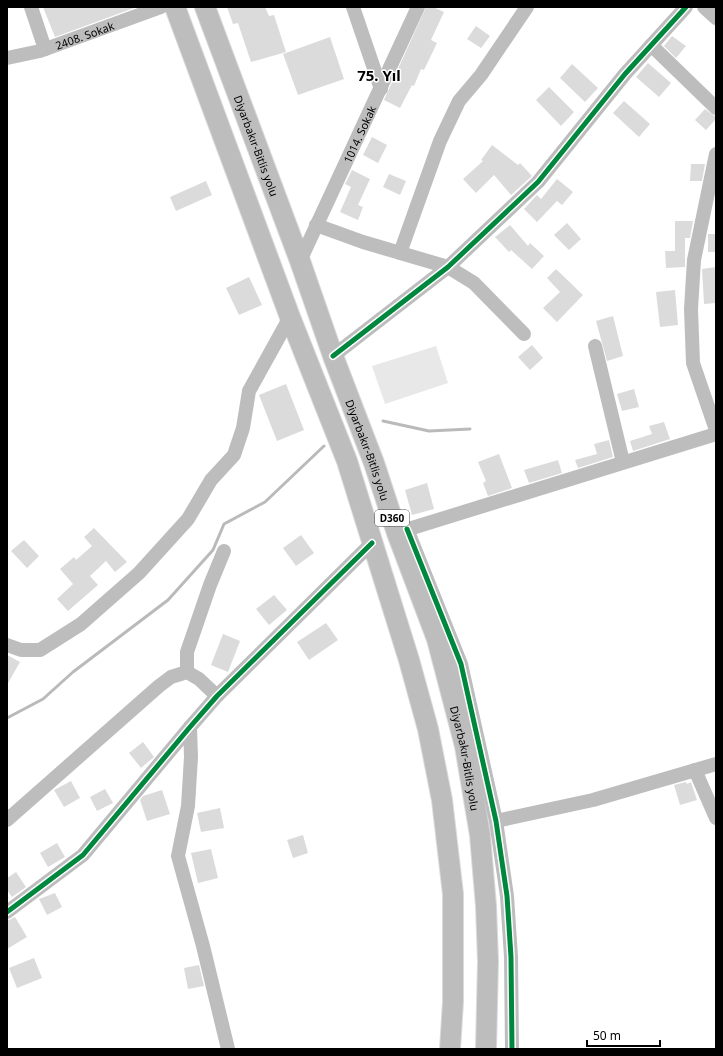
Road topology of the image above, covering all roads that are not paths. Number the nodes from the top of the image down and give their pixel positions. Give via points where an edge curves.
1 (31, 7) edge
2 (161, 7) edge
3 (175, 7) edge
4 (205, 7) edge
5 (353, 7) edge
6 (418, 7) edge
7 (527, 7) edge
8 (686, 7) edge
9 (704, 7) edge
10 (716, 18) edge
11 (651, 45) junction
12 (45, 49) junction
13 (7, 58) edge
14 (381, 89) junction
15 (716, 108) edge
16 (716, 154) edge
17 (316, 225) junction
18 (400, 253) junction
19 (300, 261) junction
20 (448, 267) junction
21 (290, 317) junction
22 (524, 334) dead end
23 (595, 346) dead end
24 (333, 356) junction
25 (716, 430) edge
26 (716, 434) edge
27 (623, 462) junction
28 (402, 531) junction
29 (372, 543) junction
30 (224, 551) dead end
31 (7, 645) edge
32 (187, 672) junction
33 (217, 696) junction
34 (190, 727) junction
35 (716, 764) edge
36 (695, 770) junction
37 (716, 818) edge
38 (7, 820) edge
39 (496, 821) junction
40 (7, 912) edge
41 (228, 1049) edge
42 (450, 1049) edge
43 (486, 1049) edge
44 (512, 1049) edge

1 - 12 street
2 - 12 street, 2408. Sokak
3 - 21 highway, D360
4 - 19 highway, Diyarbakır-Bitlis yolu / D360
5 - 14 street
6 - 14 street, 1014. Sokak
7 - 18 street via 480,75 458,101 440,141
8 - 11 street
9 - 10 street
11 - 15 street
11 - 20 street via 538,182
12 - 13 street, 2408. Sokak
14 - 17 street, 1014. Sokak
16 - 25 street via 694,260 691,309 693,363
17 - 18 street
17 - 19 street, 1014. Sokak
18 - 20 street
19 - 24 highway, Diyarbakır-Bitlis yolu / D360
20 - 22 street via 474,283
20 - 24 street
21 - 29 highway, D360 via 347,461
21 - 31 street via 249,391 243,428 234,455 211,480 188,519 139,573 81,624 40,650 21,650
23 - 27 street
24 - 28 highway, Diyarbakır-Bitlis yolu / D360
26 - 27 street
27 - 28 street
28 - 39 street via 461,664
28 - 43 highway, Diyarbakır-Bitlis yolu / D360 via 437,640 466,753 480,835 488,961
29 - 33 street
29 - 42 highway, D360 via 410,660 428,729 442,800 453,894 453,1002
30 - 32 street via 187,652
32 - 33 street via 199,679
32 - 38 street via 171,676 158,686
33 - 34 street
34 - 40 street via 82,855
34 - 41 street via 188,806 178,856
35 - 36 street
36 - 37 street
36 - 39 street via 593,800
39 - 44 street via 507,896 511,957

